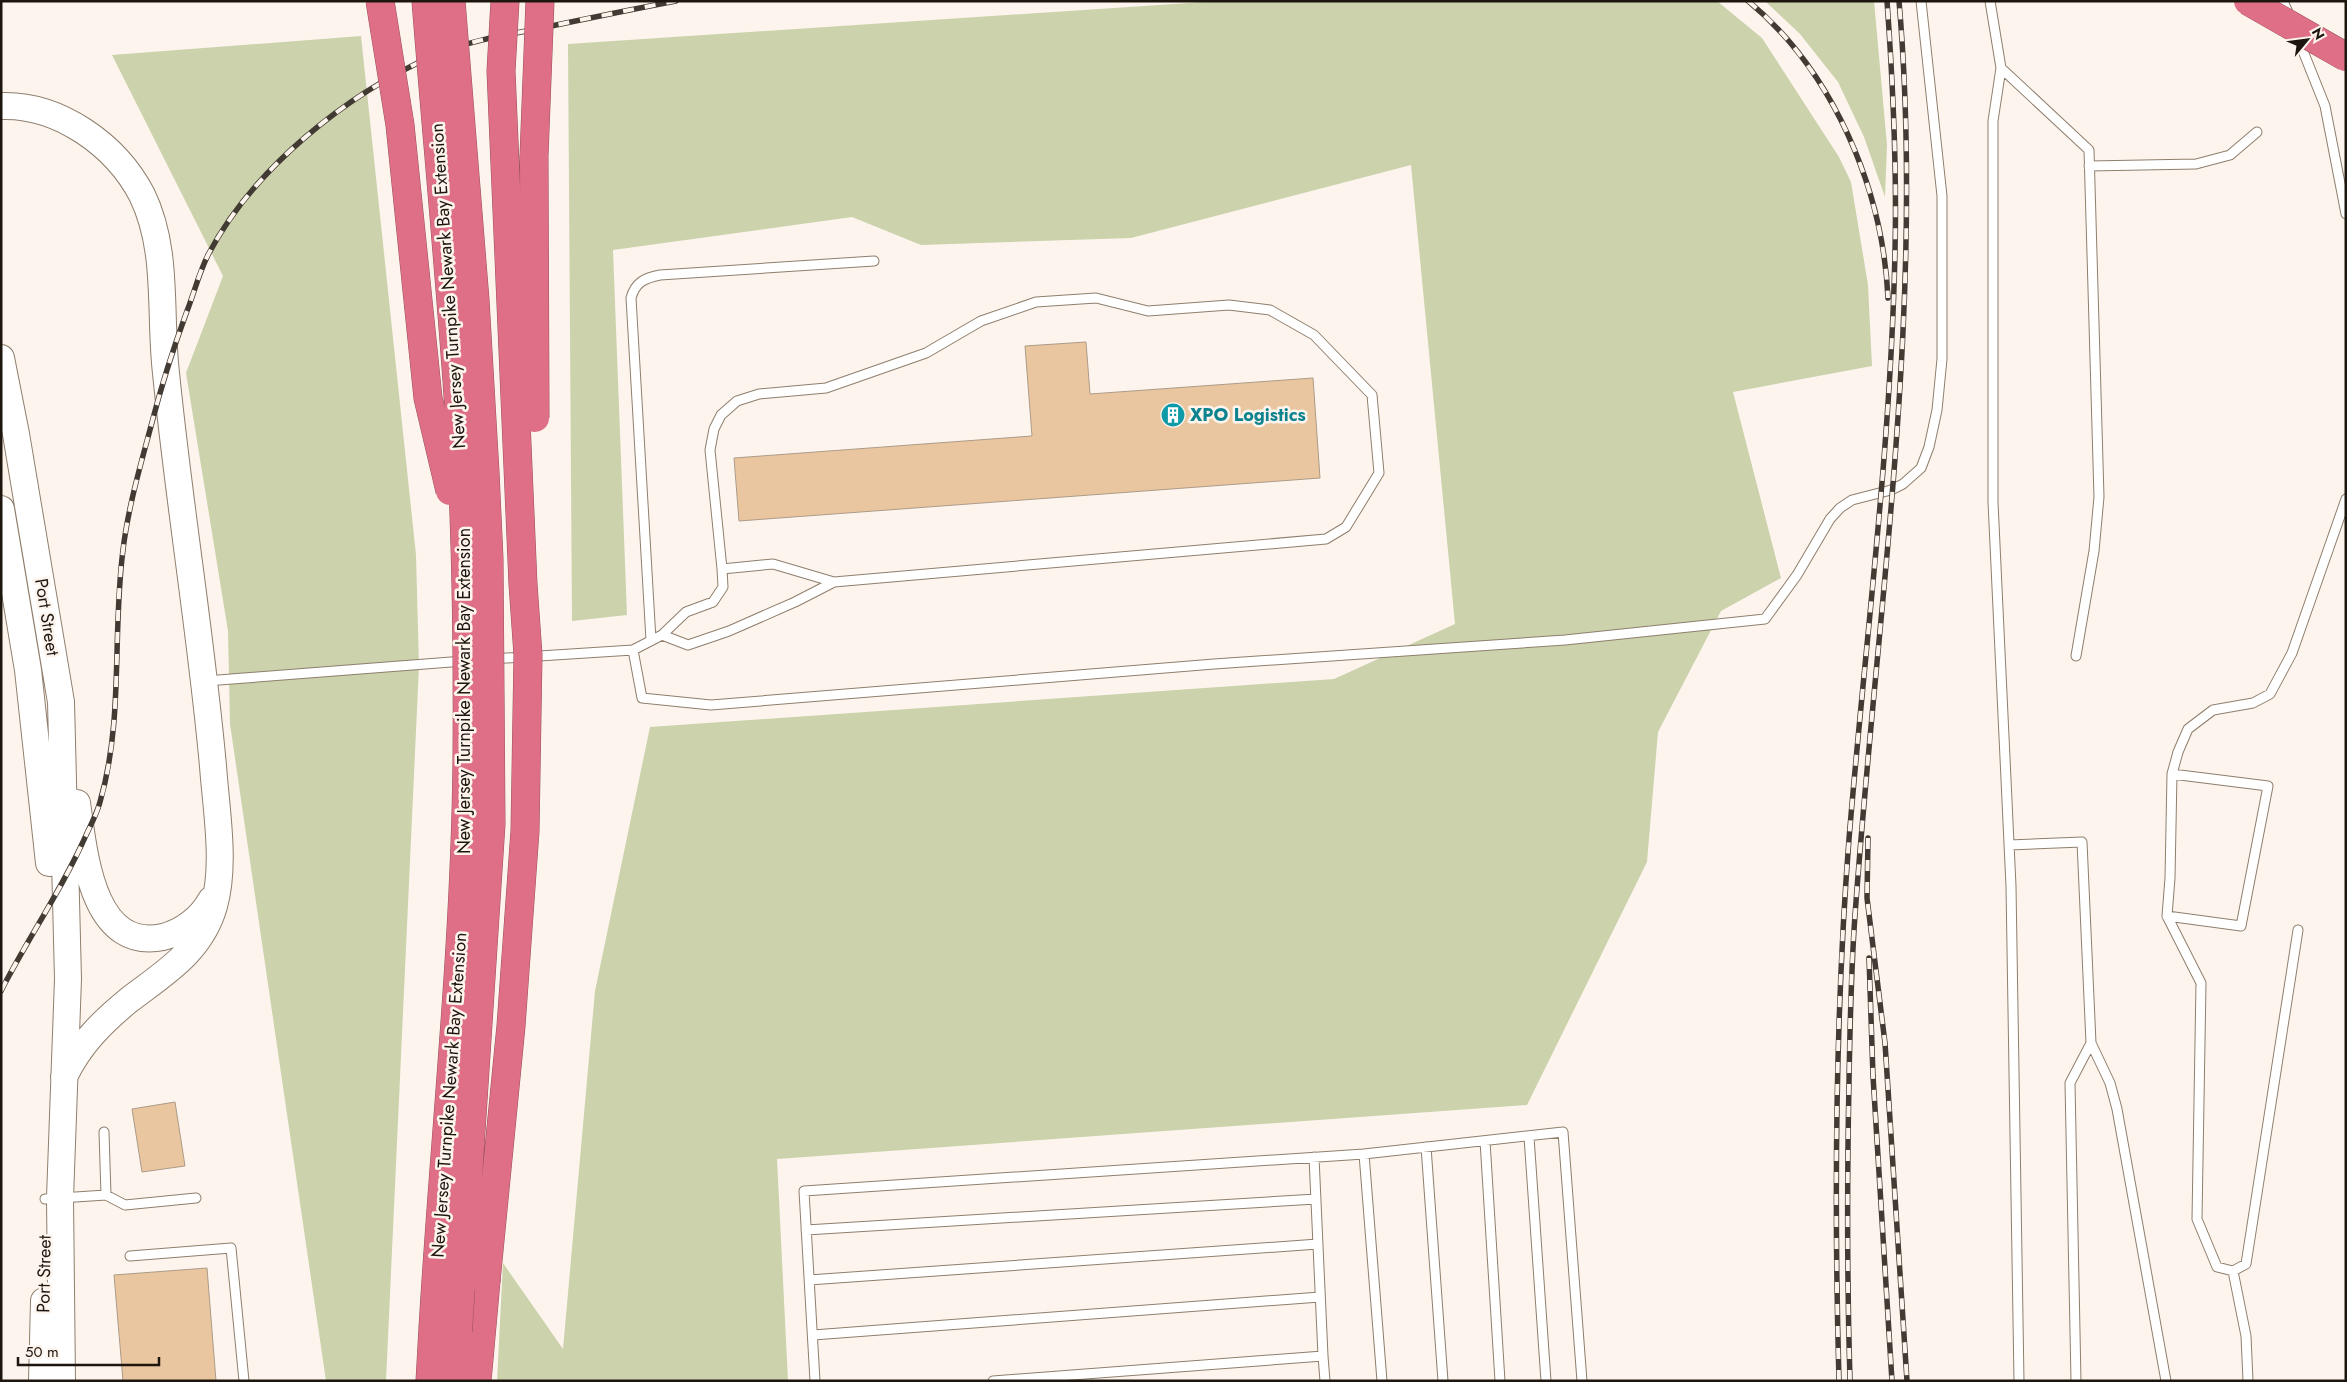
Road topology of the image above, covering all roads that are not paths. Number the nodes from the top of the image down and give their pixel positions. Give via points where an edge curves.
1 (380, 1) edge
2 (409, 1) edge
3 (426, 1) edge
4 (451, 1) edge
5 (505, 1) edge
6 (540, 1) edge
7 (1921, 1) edge
8 (1990, 1) edge
9 (2248, 1) edge
10 (2283, 1) edge
11 (2346, 57) edge
12 (2001, 68) junction
13 (1, 106) edge
14 (2257, 132) dead end
15 (2089, 166) junction
16 (440, 180) junction
17 (2346, 214) edge
18 (874, 261) dead end
19 (1, 358) edge
20 (2346, 500) edge
21 (1, 509) edge
22 (465, 554) junction
23 (722, 569) junction
24 (834, 582) junction
25 (662, 634) junction
26 (651, 640) junction
27 (633, 650) junction
28 (528, 654) junction
29 (2076, 656) dead end
30 (205, 681) junction
31 (61, 702) junction
32 (2172, 774) junction
33 (2009, 845) junction
34 (218, 884) junction
35 (59, 890) junction
36 (2167, 916) junction
37 (2298, 930) dead end
38 (2091, 1043) junction
39 (64, 1077) junction
40 (104, 1132) dead end
41 (1529, 1137) junction
42 (1485, 1141) junction
43 (1426, 1147) junction
44 (1364, 1154) junction
45 (1314, 1157) junction
46 (53, 1185) junction
47 (106, 1195) junction
48 (196, 1198) dead end
49 (1316, 1198) junction
50 (806, 1230) junction
51 (1318, 1244) junction
52 (130, 1256) dead end
53 (2233, 1271) junction
54 (809, 1280) junction
55 (1320, 1297) junction
56 (445, 1329) junction
57 (813, 1335) junction
58 (1323, 1356) junction
59 (42, 1381) edge
60 (62, 1381) edge
61 (244, 1381) edge
62 (430, 1381) edge
63 (456, 1381) edge
64 (477, 1381) edge
65 (815, 1381) edge
66 (993, 1381) edge
67 (1325, 1381) edge
68 (1382, 1381) edge
69 (1443, 1381) edge
70 (1500, 1381) edge
71 (1546, 1381) edge
72 (1582, 1381) edge
73 (2019, 1381) edge
74 (2076, 1381) edge
75 (2166, 1381) edge
76 (2248, 1381) edge

1 - 22 highway, bridge via 400,126 428,398
2 - 16 highway, bridge via 413,51
3 - 16 highway, New Jersey Turnpike Newark Bay Extension, bridge
4 - 56 highway, New Jersey Turnpike Newark Bay Extension, bridge via 485,472 489,559 491,824
5 - 28 highway, bridge via 501,71
6 - 28 highway, bridge via 534,156 535,584
7 - 27 lane via 1942,196 1942,359 1937,410 1929,447 1921,468 1903,484 1852,500 1840,508 1765,619 1565,640 1214,664 710,705 642,698
8 - 12 lane
9 - 11 highway, bridge
10 - 17 lane via 2325,106
12 - 15 lane via 2089,150
12 - 33 lane via 1993,121 1993,502
13 - 30 main road via 49,114 88,134 121,164 148,209 158,243 165,371
14 - 15 lane via 2230,155 2196,164
15 - 29 lane via 2100,497
16 - 22 highway, New Jersey Turnpike Newark Bay Extension, bridge via 457,381
18 - 26 lane via 660,275 640,281 633,289
19 - 31 main road, Port Street
20 - 32 lane via 2292,653 2270,694 2253,703 2213,710 2188,729
21 - 35 main road, Port Street
22 - 56 highway, New Jersey Turnpike Newark Bay Extension, bridge via 467,766
23 - 24 lane via 773,564
23 - 24 lane via 710,450 714,429 722,414 737,401 759,394 826,388 926,353 981,321 1036,302 1096,298 1148,311 1229,306 1270,310 1314,334 1372,395 1379,473 1346,527 1326,539
23 - 25 lane via 723,587 713,602 686,612
24 - 25 lane via 746,624 688,644
25 - 26 lane
26 - 27 lane
27 - 30 lane via 390,665
28 - 64 highway, bridge via 523,862 511,1026
30 - 34 main road via 218,837
31 - 34 main road via 88,868 96,896 109,919 123,932 138,937 152,939 168,935 197,918
31 - 35 main road, Port Street
32 - 36 lane
32 - 36 lane via 2268,786 2241,926
33 - 38 lane via 2082,842
33 - 73 lane
34 - 39 main road via 212,914 186,957 127,1002 91,1035 75,1054
35 - 39 main road via 68,979
35 - 46 main road via 54,972
36 - 53 lane via 2201,984 2197,1218 2216,1267
37 - 53 lane via 2246,1264
38 - 74 lane via 2070,1083
38 - 75 lane via 2110,1083 2117,1109
39 - 46 main road
40 - 47 lane
41 - 42 lane
41 - 71 lane
41 - 72 lane via 1563,1132
42 - 43 lane
42 - 70 lane
43 - 44 lane
43 - 69 lane
44 - 45 lane
44 - 68 lane
45 - 49 lane
45 - 50 lane via 804,1191
46 - 47 lane
46 - 59 main road, Port Street
46 - 60 main road, Port Street
47 - 48 lane via 126,1205
49 - 50 lane
49 - 51 lane
50 - 54 lane
51 - 54 lane
51 - 55 lane
52 - 61 lane via 231,1248
53 - 76 lane via 2246,1336
54 - 57 lane
55 - 57 lane
55 - 58 lane
56 - 62 highway, New Jersey Turnpike Newark Bay Extension
56 - 63 highway, New Jersey Turnpike Newark Bay Extension
57 - 65 lane
58 - 66 lane
58 - 67 lane

